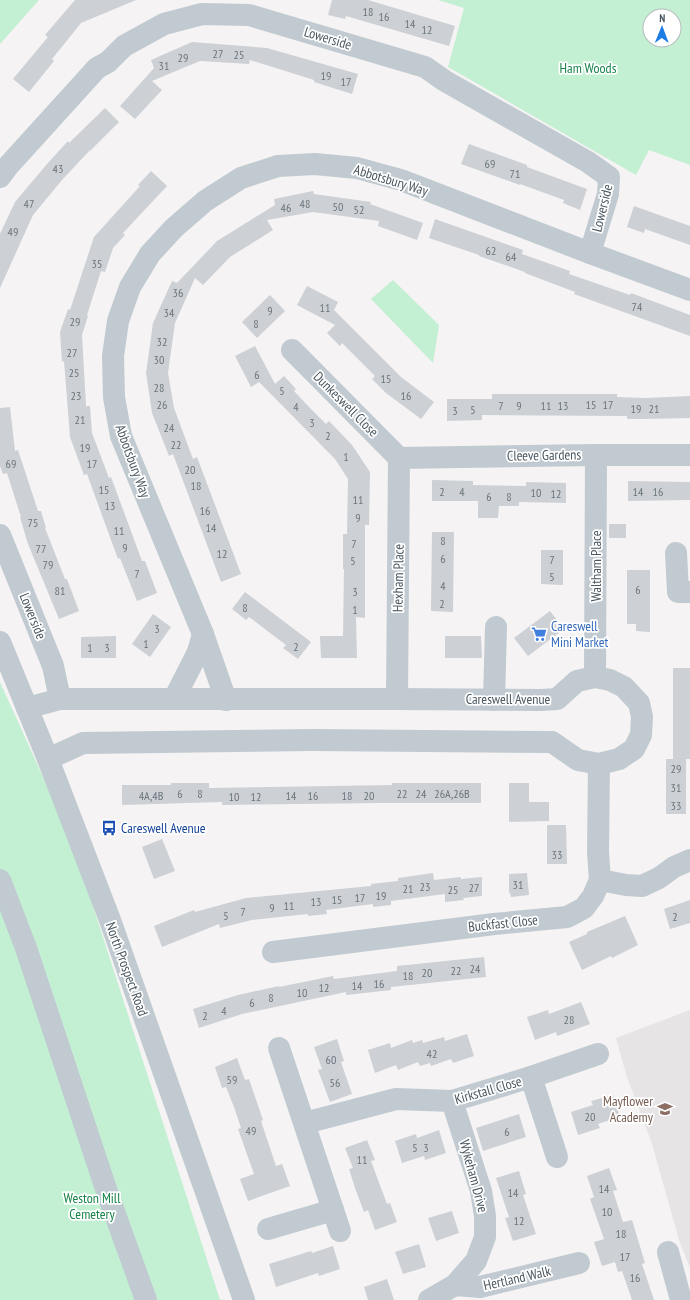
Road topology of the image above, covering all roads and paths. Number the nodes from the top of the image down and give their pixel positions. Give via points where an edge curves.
1 (0, 177) edge
2 (590, 253) junction
3 (690, 290) edge
4 (292, 350) dead end
5 (596, 455) junction
6 (690, 455) edge
7 (399, 458) junction
8 (0, 535) edge
9 (676, 553) dead end
10 (690, 592) edge
11 (496, 627) dead end
12 (202, 634) junction
13 (2, 654) edge
14 (595, 676) junction
15 (397, 698) junction
16 (60, 699) junction
17 (174, 699) junction
18 (226, 700) junction
19 (494, 700) junction
20 (27, 708) junction
21 (48, 759) junction
22 (599, 764) junction
23 (690, 860) edge
24 (0, 880) edge
25 (600, 880) junction
26 (273, 952) dead end
27 (279, 1048) dead end
28 (598, 1054) dead end
29 (531, 1077) junction
30 (452, 1101) junction
31 (305, 1123) junction
32 (557, 1157) dead end
33 (333, 1210) junction
34 (268, 1229) dead end
35 (340, 1230) dead end
36 (668, 1252) dead end
37 (579, 1263) dead end
38 (455, 1285) junction
39 (146, 1300) edge
40 (244, 1300) edge
41 (429, 1300) edge
42 (681, 1300) edge

1 - 2 street, Lowerside via 97,68 108,62 124,46 164,24 202,14 249,15 425,67 445,81 588,162 609,178 608,194
2 - 3 street, Abbotsbury Way
2 - 12 street, Abbotsbury Way via 400,180 357,168 315,164 278,166 241,178 205,200 174,228 150,254 130,287 118,321 113,356 114,396 121,436
4 - 7 street, Dunkeswell Close
5 - 6 street, Cleeve Gardens
5 - 7 street, Cleeve Gardens
5 - 14 street, Waltham Place
7 - 15 street, Hexham Place
8 - 16 street, Lowerside via 52,666
9 - 10 street via 678,592
11 - 19 street
12 - 17 street via 198,652
12 - 18 street, Abbotsbury Way
13 - 20 street, North Prospect Road
14 - 19 street, Careswell Avenue via 577,681 557,699
14 - 22 street via 624,686 639,703 642,717 641,735 634,749 619,759
15 - 18 street, Careswell Avenue
15 - 19 street, Careswell Avenue
16 - 17 street, Careswell Avenue
16 - 20 street, Careswell Avenue
17 - 18 street, Careswell Avenue
20 - 21 street, North Prospect Road
21 - 22 street via 83,743 312,740 552,742 578,760
21 - 40 street, North Prospect Road via 110,920
22 - 25 street, Buckfast Close
23 - 25 street via 642,886
24 - 39 street via 26,948 107,1192
25 - 26 street, Buckfast Close via 584,908 567,917
27 - 31 street
28 - 29 street, Kirkstall Close
29 - 30 street, Kirkstall Close
29 - 32 street
30 - 31 street, Kirkstall Close via 396,1099
30 - 38 street, Wykeham Drive via 481,1191 485,1216 485,1237 476,1261
31 - 33 street
33 - 34 street
33 - 35 street
36 - 42 street
37 - 38 street, Hertland Walk via 480,1287
38 - 41 street, Wykeham Drive

